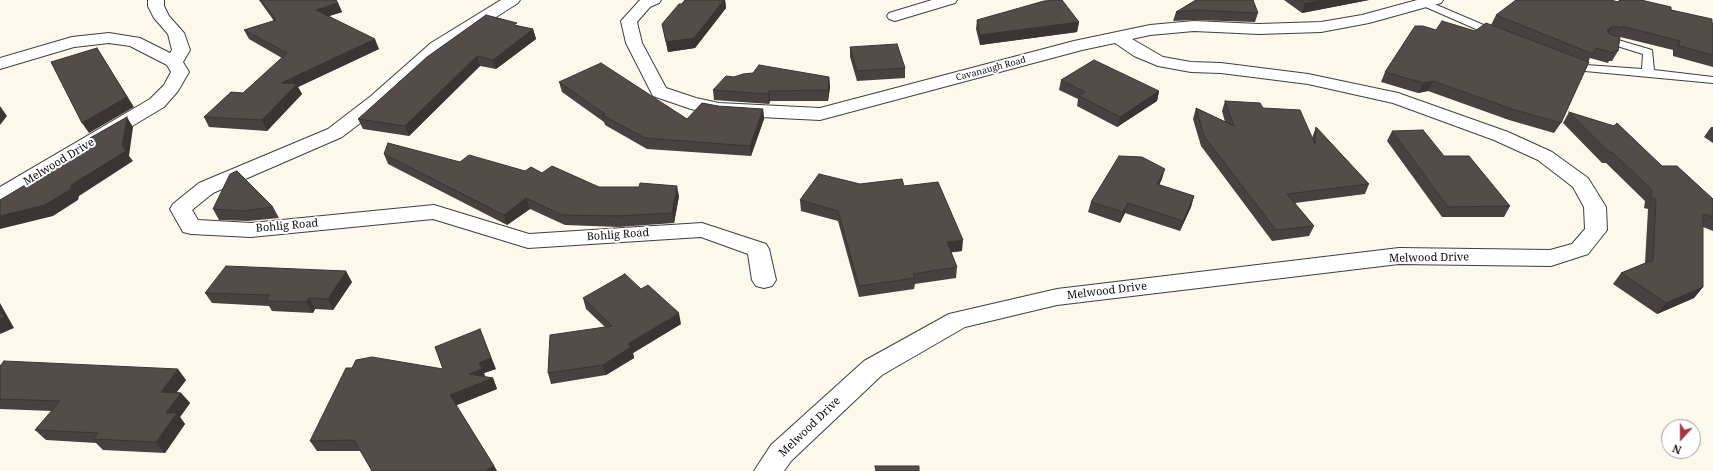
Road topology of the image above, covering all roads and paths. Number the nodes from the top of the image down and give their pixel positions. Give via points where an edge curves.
1 (156, 0) edge
2 (512, 0) edge
3 (653, 0) edge
4 (949, 0) edge
5 (1430, 1) edge
6 (896, 16) dead end
7 (1118, 37) junction
8 (1508, 38) edge
9 (1608, 40) edge
10 (1557, 58) edge
11 (174, 62) junction
12 (0, 64) edge
13 (1648, 72) junction
14 (1713, 80) edge
15 (0, 196) edge
16 (764, 280) dead end
17 (768, 471) edge

1 - 11 street, Melwood Drive via 162,18 176,33 181,50
2 - 16 street, Bohlig Road via 437,47 378,100 334,133 206,188 181,209 191,227 251,230 434,212 528,241 702,230 758,248
3 - 7 street, Cavanaugh Road via 644,4 629,21 634,43 659,92 718,109 820,114
4 - 6 street
5 - 7 street, Cavanaugh Road via 1363,20 1321,27 1259,29 1194,26 1150,30
5 - 8 lane
7 - 17 street, Melwood Drive via 1158,61 1191,67 1221,68 1308,79 1398,99 1501,136 1545,156 1581,183 1595,207 1596,230 1580,249 1551,258 1399,256 1057,297 958,320 872,368 781,453
9 - 13 lane via 1648,52
10 - 13 lane via 1585,68
11 - 12 street via 134,42 109,38 72,42
11 - 15 street, Melwood Drive via 180,72 172,87 157,103
13 - 14 lane

